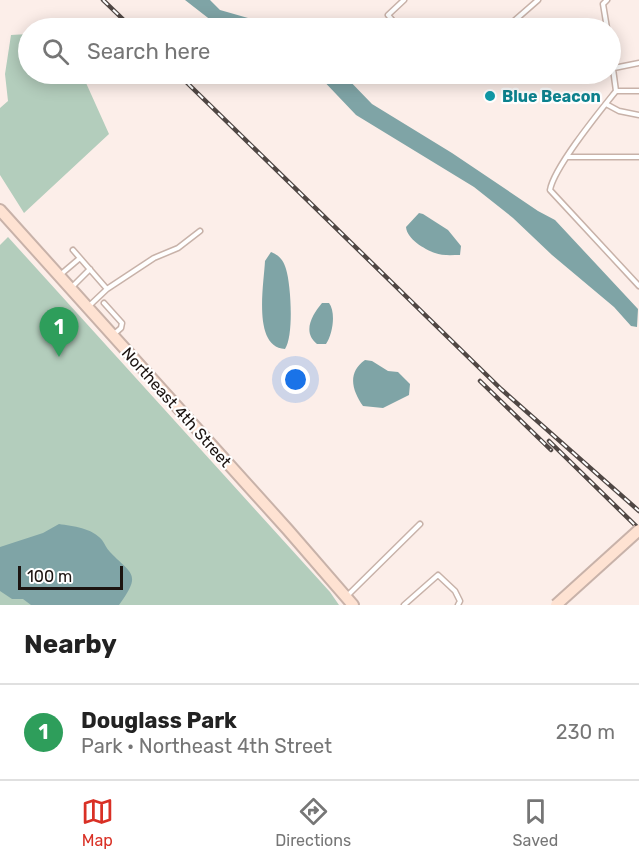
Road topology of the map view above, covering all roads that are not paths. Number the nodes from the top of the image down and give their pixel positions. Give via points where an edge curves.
1 (404, 0) edge
2 (538, 0) edge
3 (607, 0) edge
4 (391, 18) edge
5 (517, 18) edge
6 (605, 18) edge
7 (639, 63) edge
8 (621, 67) edge
9 (615, 84) edge
10 (616, 91) junction
11 (639, 91) edge
12 (606, 104) junction
13 (639, 115) edge
14 (568, 157) junction
15 (639, 158) edge
16 (0, 210) edge
17 (200, 231) dead end
18 (73, 250) dead end
19 (80, 258) junction
20 (90, 269) junction
21 (59, 276) junction
22 (639, 286) edge
23 (70, 288) junction
24 (107, 289) junction
25 (104, 303) dead end
26 (87, 307) junction
27 (113, 335) junction
28 (420, 524) dead end
29 (639, 530) edge
30 (350, 601) edge
31 (404, 605) edge
32 (458, 605) edge
33 (556, 605) edge

1 - 4 lane via 388,15
2 - 5 lane
3 - 6 lane via 603,4
7 - 8 lane
9 - 10 lane
10 - 11 lane
10 - 12 lane
12 - 13 lane
12 - 14 lane
14 - 15 lane
14 - 22 lane via 550,190
16 - 21 street, Northeast 4th Street
17 - 24 lane
18 - 19 lane
19 - 20 lane
19 - 21 lane
20 - 23 lane
20 - 24 lane
21 - 23 street, Northeast 4th Street
23 - 26 street, Northeast 4th Street
24 - 26 lane
25 - 27 lane via 122,323
26 - 27 street, Northeast 4th Street
27 - 30 street, Northeast 4th Street
28 - 30 lane
29 - 33 street, bridge
31 - 32 lane via 438,575 455,591

